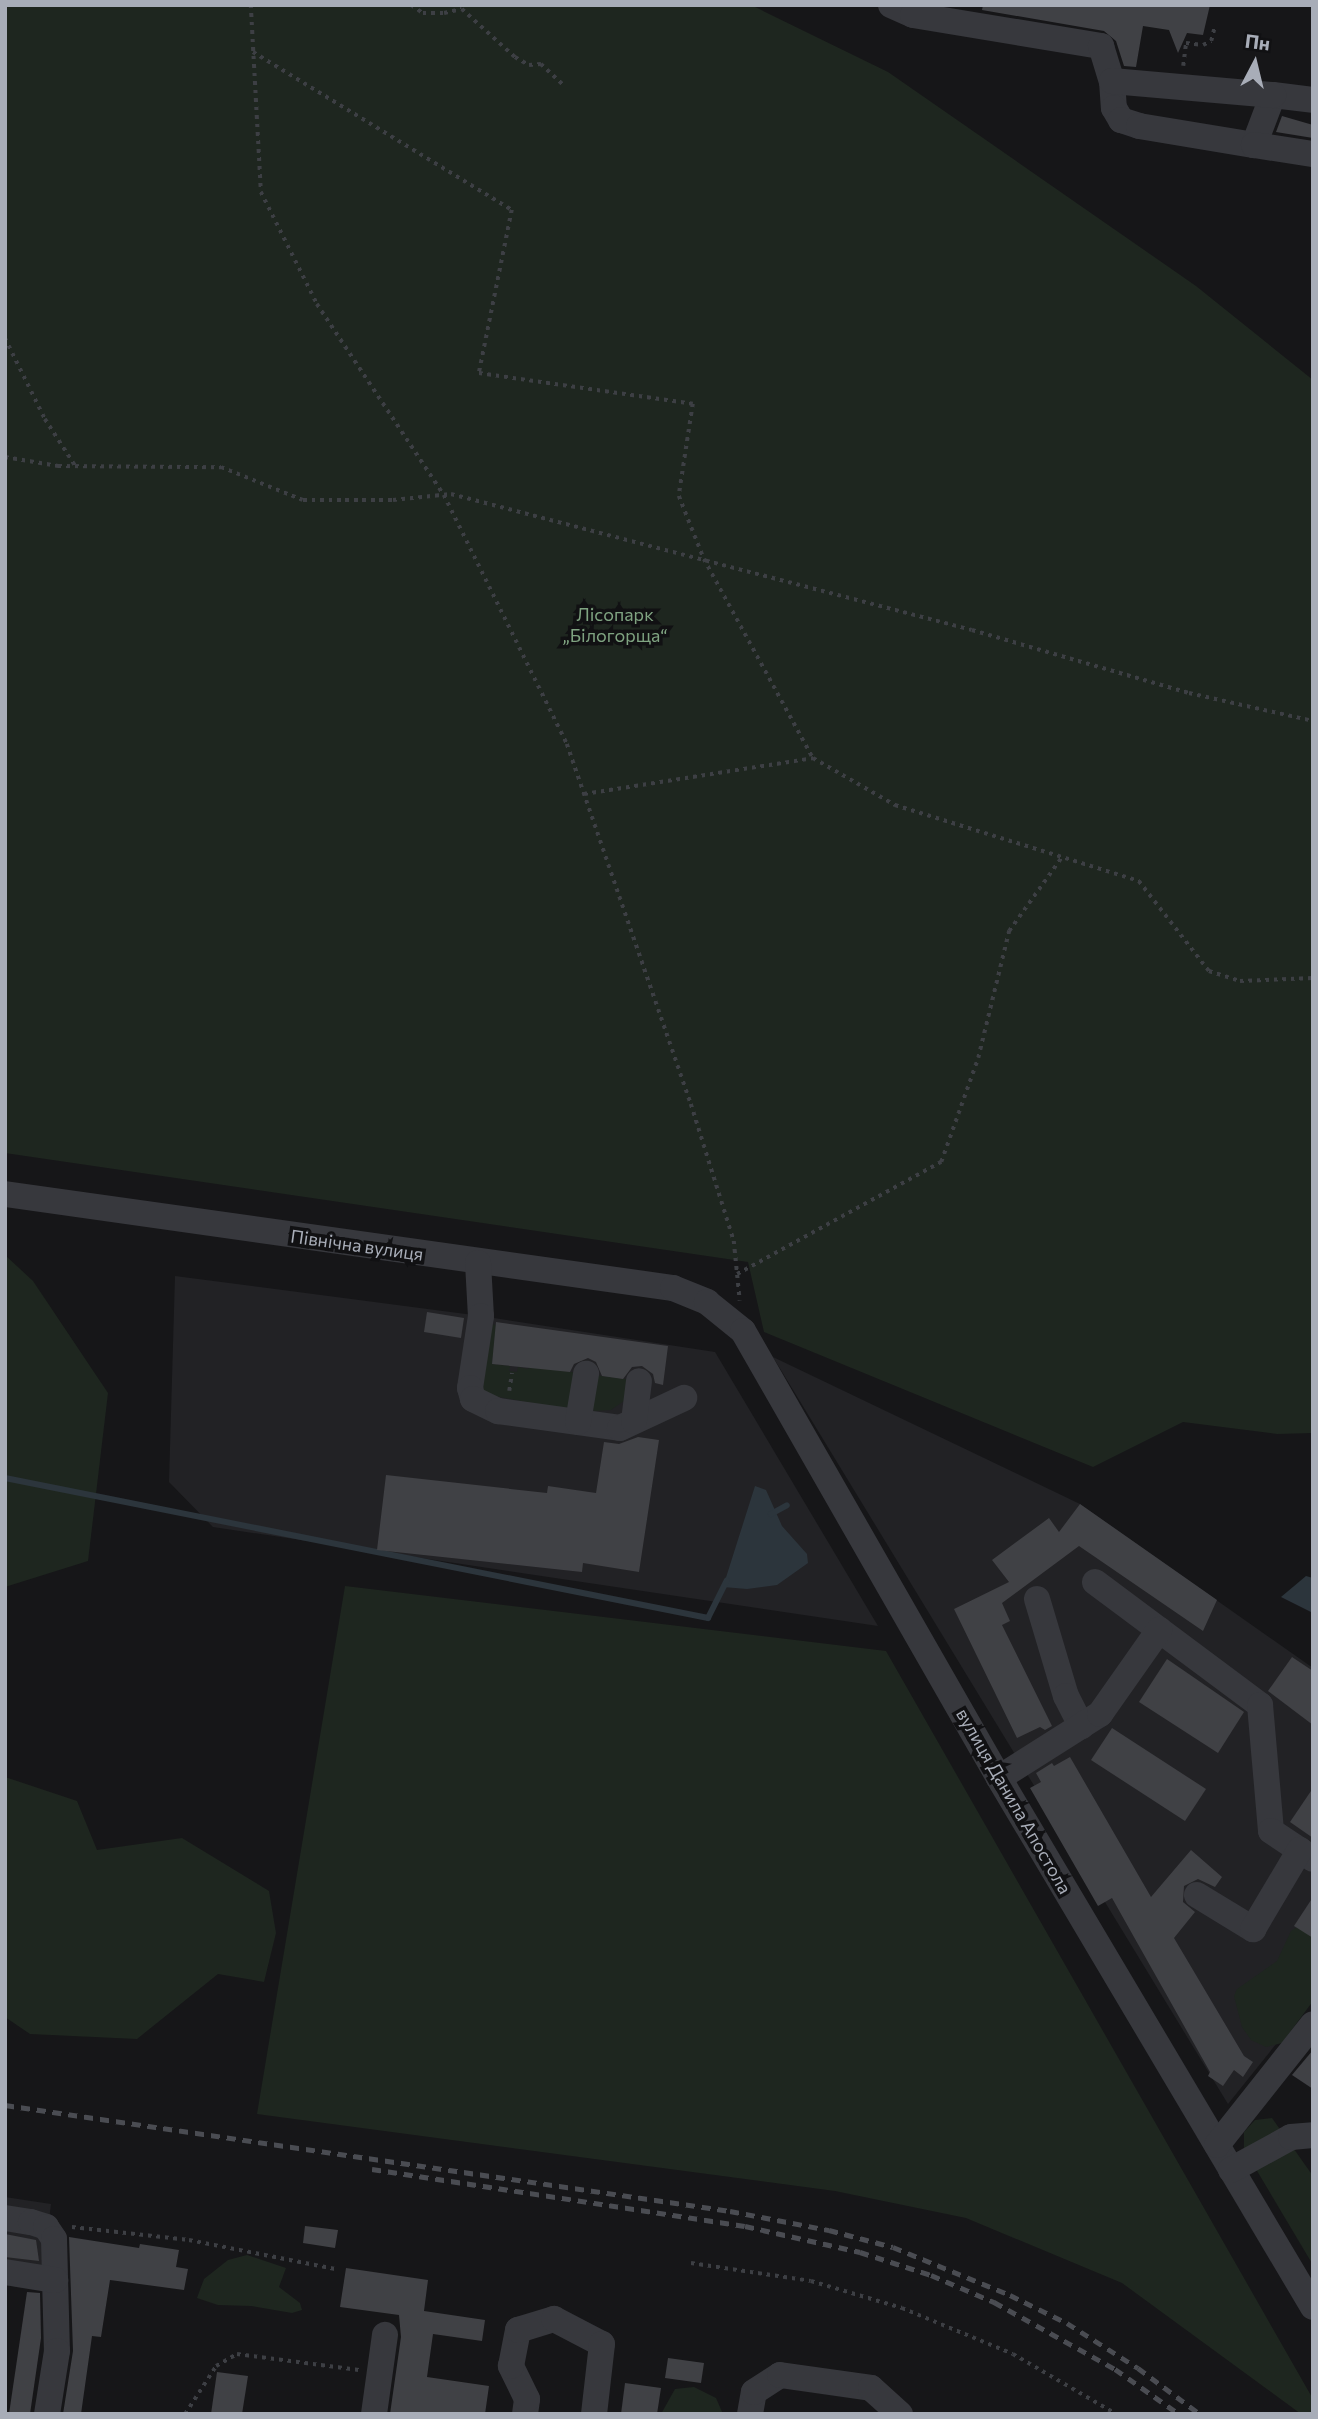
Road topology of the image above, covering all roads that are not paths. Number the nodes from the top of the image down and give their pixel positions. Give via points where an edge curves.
1 (891, 5) edge
2 (1112, 81) junction
3 (1273, 95) junction
4 (1313, 100) edge
5 (1254, 145) junction
6 (1313, 154) edge
7 (5, 1194) edge
8 (478, 1263) junction
9 (707, 1302) joint
10 (586, 1374) dead end
11 (639, 1381) dead end
12 (684, 1398) dead end
13 (578, 1422) junction
14 (634, 1422) junction
15 (1095, 1583) dead end
16 (1037, 1599) dead end
17 (1159, 1630) junction
18 (1081, 1726) junction
19 (999, 1778) junction
20 (1306, 1854) edge
21 (1197, 1895) dead end
22 (1313, 2024) edge
23 (1313, 2135) edge
24 (1217, 2145) junction
25 (1231, 2170) junction
26 (5, 2218) edge
27 (5, 2272) edge
28 (55, 2280) junction
29 (1313, 2308) edge
30 (385, 2335) dead end
31 (47, 2414) edge
32 (374, 2414) edge
33 (525, 2414) edge
34 (594, 2414) edge
35 (750, 2414) edge
36 (900, 2414) edge

1 - 2 street via 913,15 1101,46
2 - 3 street
2 - 5 street via 1114,108 1121,120
3 - 4 street
3 - 5 street
5 - 6 street
7 - 8 street, Північна вулиця
8 - 9 street, Північна вулиця via 673,1288
8 - 13 street via 481,1316 470,1388 474,1399 498,1411
9 - 19 street, вулиця Данила Апостола via 743,1331
10 - 13 street
11 - 14 street
12 - 14 street
13 - 14 street via 620,1427
15 - 17 street
16 - 18 street via 1066,1696
17 - 18 street via 1100,1714
17 - 20 street via 1261,1705 1271,1831
18 - 19 street
19 - 24 street, вулиця Данила Апостола
20 - 21 street via 1253,1929
22 - 24 street
23 - 25 street via 1291,2137
24 - 25 street, вулиця Данила Апостола
25 - 29 street, вулиця Данила Апостола
26 - 28 street via 46,2227 54,2239
27 - 28 street
28 - 31 street via 57,2351
30 - 32 street
33 - 34 street via 527,2399 511,2366 518,2330 554,2319 602,2344
35 - 36 street via 754,2392 780,2375 871,2388

